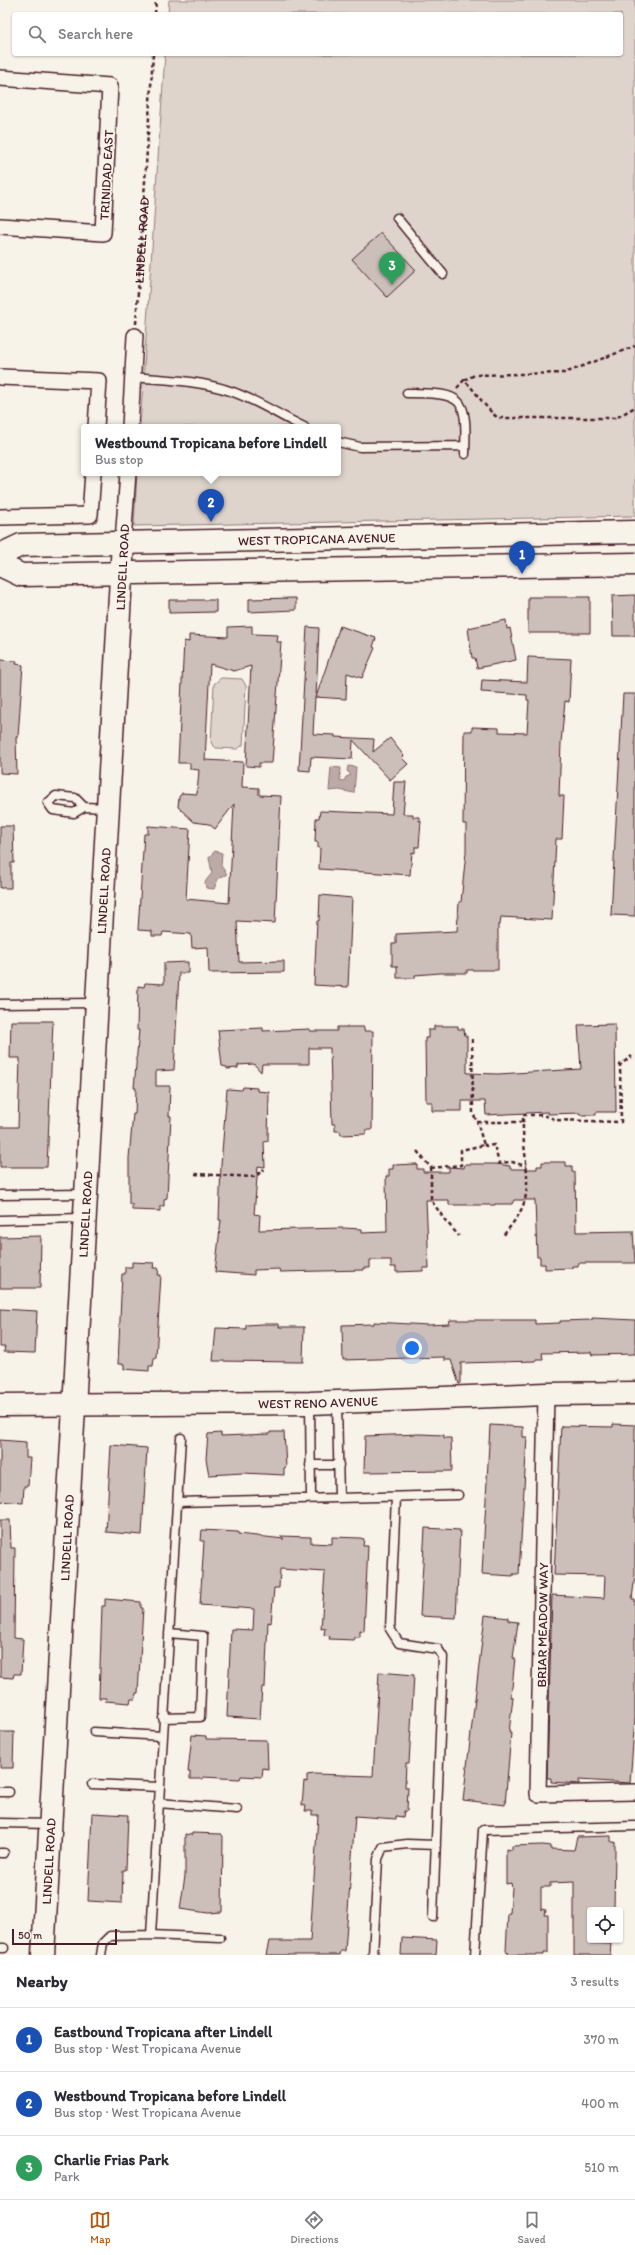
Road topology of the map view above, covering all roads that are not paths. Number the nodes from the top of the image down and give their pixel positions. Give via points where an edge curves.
1 (0, 78) edge
2 (397, 218) dead end
3 (0, 226) edge
4 (443, 274) dead end
5 (135, 336) road end
6 (0, 377) edge
7 (133, 377) junction
8 (407, 393) dead end
9 (96, 424) edge
10 (130, 424) edge
11 (298, 424) edge
12 (341, 443) edge
13 (93, 476) edge
14 (128, 476) edge
15 (0, 517) edge
16 (635, 532) edge
17 (431, 536) junction
18 (406, 537) junction
19 (124, 542) junction
20 (0, 555) edge
21 (635, 564) edge
22 (0, 566) edge
23 (432, 568) junction
24 (407, 569) junction
25 (122, 573) junction
26 (84, 807) dead end
27 (108, 808) junction
28 (97, 1003) junction
29 (0, 1004) edge
30 (86, 1194) junction
31 (0, 1195) edge
32 (85, 1218) junction
33 (0, 1220) edge
34 (635, 1393) edge
35 (546, 1394) junction
36 (337, 1400) junction
37 (310, 1403) junction
38 (74, 1404) junction
39 (0, 1405) edge
40 (181, 1438) dead end
41 (310, 1465) junction
42 (338, 1465) junction
43 (458, 1495) dead end
44 (396, 1496) junction
45 (310, 1497) junction
46 (340, 1498) junction
47 (177, 1502) junction
48 (169, 1633) junction
49 (163, 1718) junction
50 (94, 1732) dead end
51 (162, 1736) junction
52 (92, 1784) dead end
53 (159, 1787) junction
54 (0, 1792) edge
55 (9, 1792) dead end
56 (635, 1792) edge
57 (158, 1803) junction
58 (237, 1809) dead end
59 (0, 1823) edge
60 (50, 1824) junction
61 (635, 1826) edge
62 (436, 1845) junction
63 (433, 1917) dead end
64 (151, 1934) junction
65 (220, 1938) dead end
66 (43, 1955) edge
67 (102, 1955) edge
68 (373, 1955) edge
69 (475, 1955) edge

1 - 3 street, TRINIDAD EAST via 110,86 103,233
2 - 4 lane
5 - 7 street
6 - 9 street via 99,382
7 - 10 street
7 - 11 lane via 190,382 227,390
8 - 12 lane via 437,393 450,396 460,403 466,414 465,450 360,447
13 - 15 street via 90,514
14 - 19 street, LINDELL ROAD
16 - 17 street, WEST TROPICANA AVENUE
17 - 18 street, WEST TROPICANA AVENUE
17 - 23 street
18 - 19 street, WEST TROPICANA AVENUE
18 - 24 street
19 - 20 street, WEST TROPICANA AVENUE via 21,545
19 - 25 street, LINDELL ROAD
21 - 23 street
22 - 25 street via 21,575
23 - 24 street
24 - 25 street
25 - 27 street, LINDELL ROAD
26 - 27 lane
27 - 28 street, LINDELL ROAD
28 - 29 lane
28 - 30 street, LINDELL ROAD
30 - 31 lane
30 - 32 street, LINDELL ROAD
32 - 33 lane
32 - 38 street, LINDELL ROAD
34 - 35 street, WEST RENO AVENUE
35 - 36 street, WEST RENO AVENUE
35 - 56 street, BRIAR MEADOW WAY via 538,1794
36 - 37 street, WEST RENO AVENUE
36 - 42 lane
37 - 38 street, WEST RENO AVENUE
37 - 41 lane
38 - 39 street, WEST RENO AVENUE
38 - 60 street, LINDELL ROAD
40 - 47 lane
41 - 42 lane
41 - 45 lane
42 - 46 lane
43 - 44 lane
44 - 46 lane
44 - 62 lane via 390,1629 399,1643 438,1649 443,1657
45 - 46 lane
45 - 47 lane
47 - 48 lane
48 - 49 lane
48 - 49 lane via 204,1636 200,1717
49 - 51 lane
50 - 51 lane
51 - 53 lane
52 - 53 lane
53 - 57 lane
54 - 55 lane
57 - 58 lane
57 - 64 lane
59 - 60 lane
60 - 66 street, LINDELL ROAD
61 - 69 lane via 483,1830
62 - 63 lane
62 - 68 lane via 407,1844 383,1847 378,1859
64 - 65 lane
64 - 67 lane via 110,1936 103,1943

